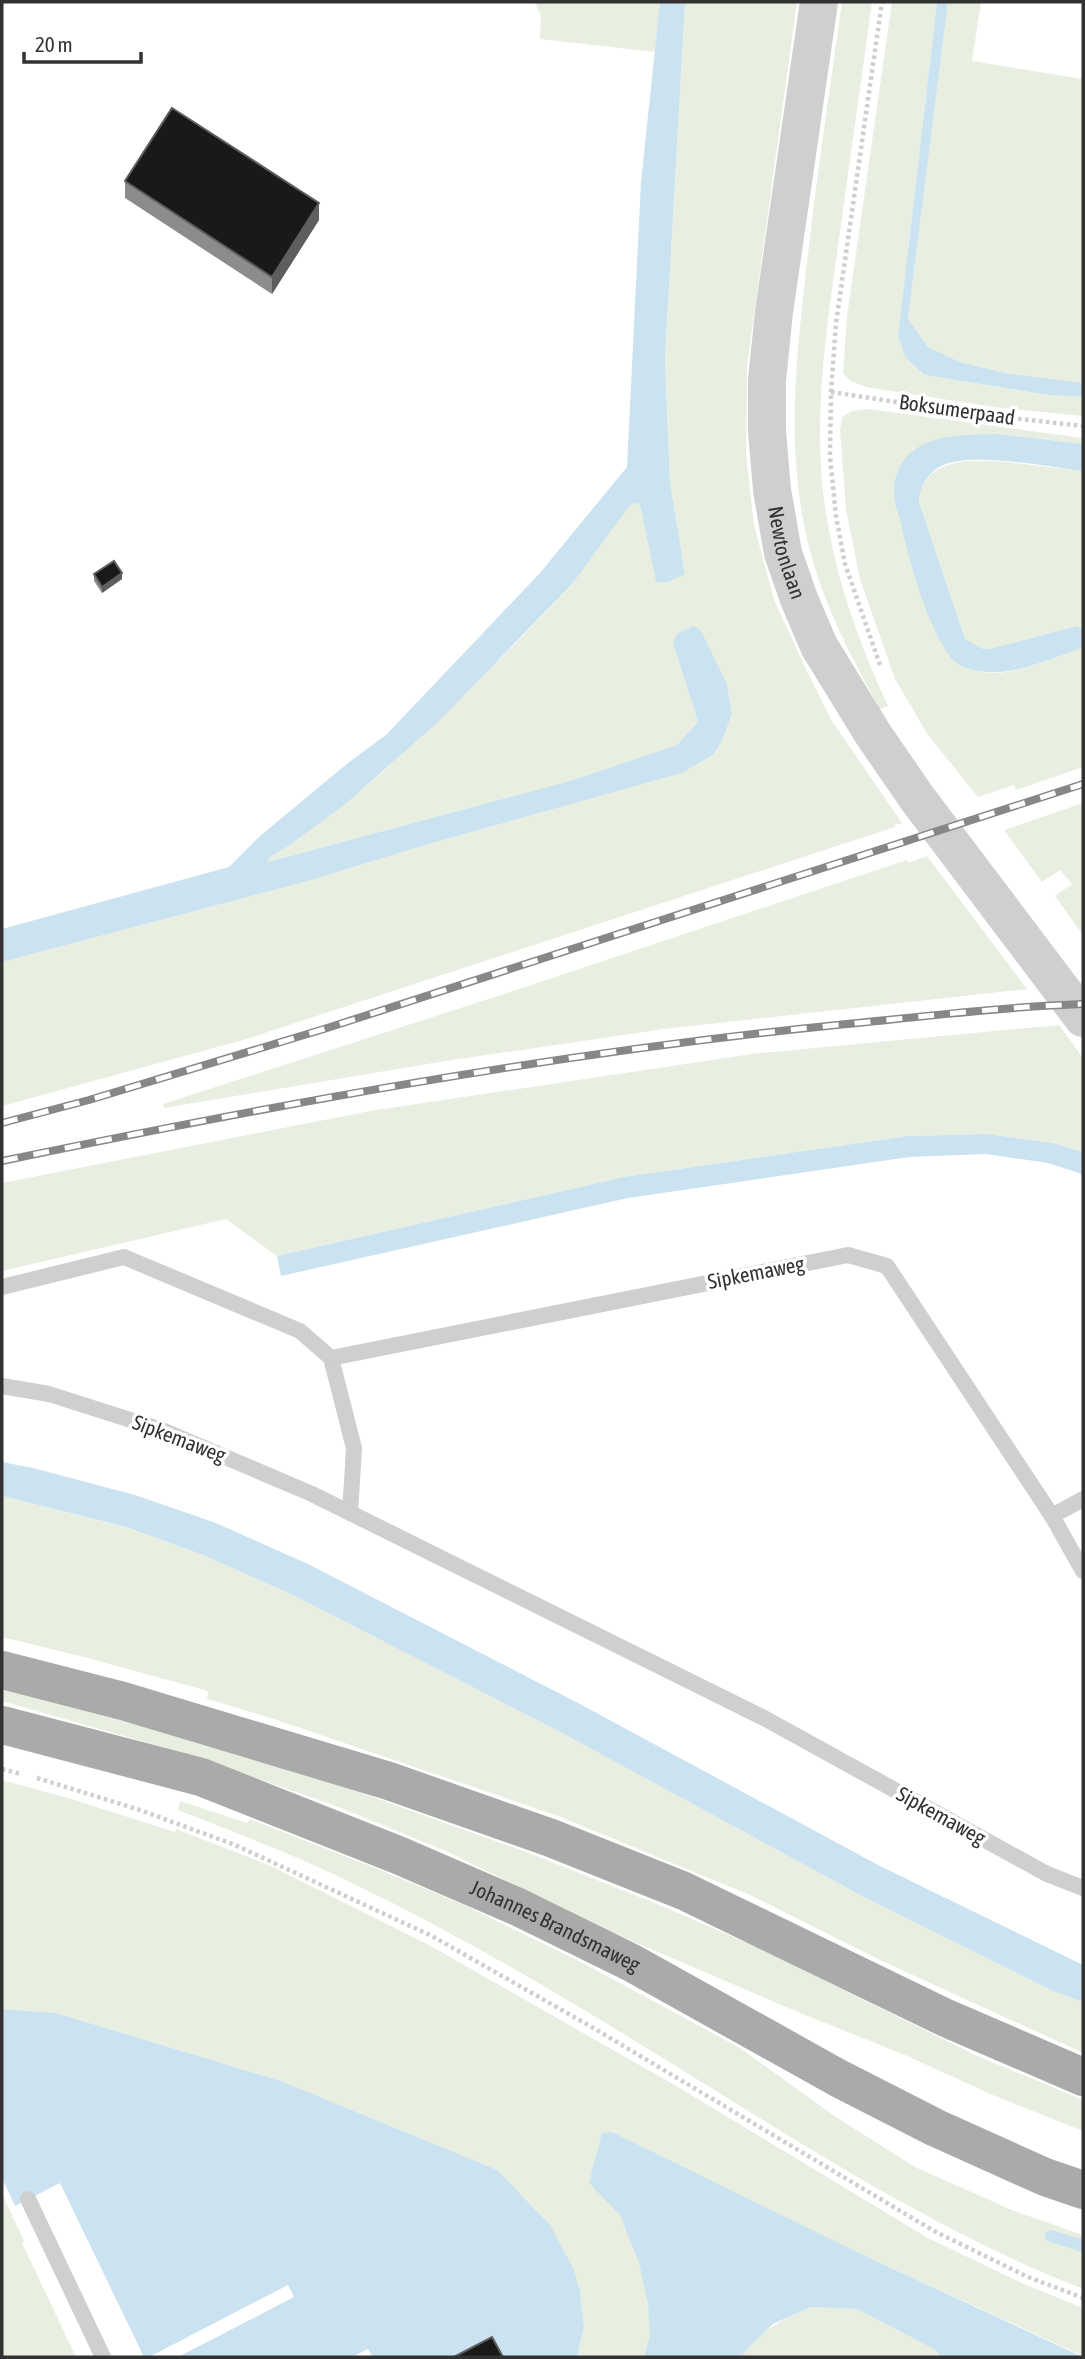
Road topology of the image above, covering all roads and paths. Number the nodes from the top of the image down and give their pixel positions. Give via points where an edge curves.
1 (818, 2) edge
2 (882, 2) edge
3 (831, 392) junction
4 (1083, 426) edge
5 (883, 672) dead end
6 (1083, 1018) edge
7 (2, 1287) edge
8 (331, 1359) junction
9 (2, 1386) edge
10 (1083, 1499) edge
11 (350, 1513) junction
12 (1052, 1516) junction
13 (1083, 1571) edge
14 (2, 1670) edge
15 (2, 1726) edge
16 (2, 1769) edge
17 (24, 1774) dead end
18 (34, 1777) dead end
19 (1083, 1888) edge
20 (1083, 2077) edge
21 (1083, 2190) edge
22 (28, 2199) dead end
23 (1083, 2298) edge
24 (103, 2357) edge

1 - 6 street, Newtonlaan via 767,380 772,490 783,553 819,646 873,734
2 - 3 path via 836,323
3 - 4 path, Boksumerpaad
3 - 5 path via 830,457 836,516 845,564
7 - 8 lane via 124,1256 300,1331
8 - 11 lane via 354,1448
8 - 12 lane, Sipkemaweg via 849,1255 887,1266
9 - 11 lane, Sipkemaweg via 49,1394 162,1430
10 - 12 lane
11 - 19 lane, Sipkemaweg via 764,1718 1047,1874
12 - 13 lane, Sipkemaweg
14 - 20 main road via 376,1777 551,1838 684,1891 946,2018
15 - 21 main road, Johannes Brandsmaweg via 201,1777 398,1855 632,1963 936,2129
16 - 17 path
18 - 23 path via 235,1844 432,1936 934,2231
22 - 24 lane

